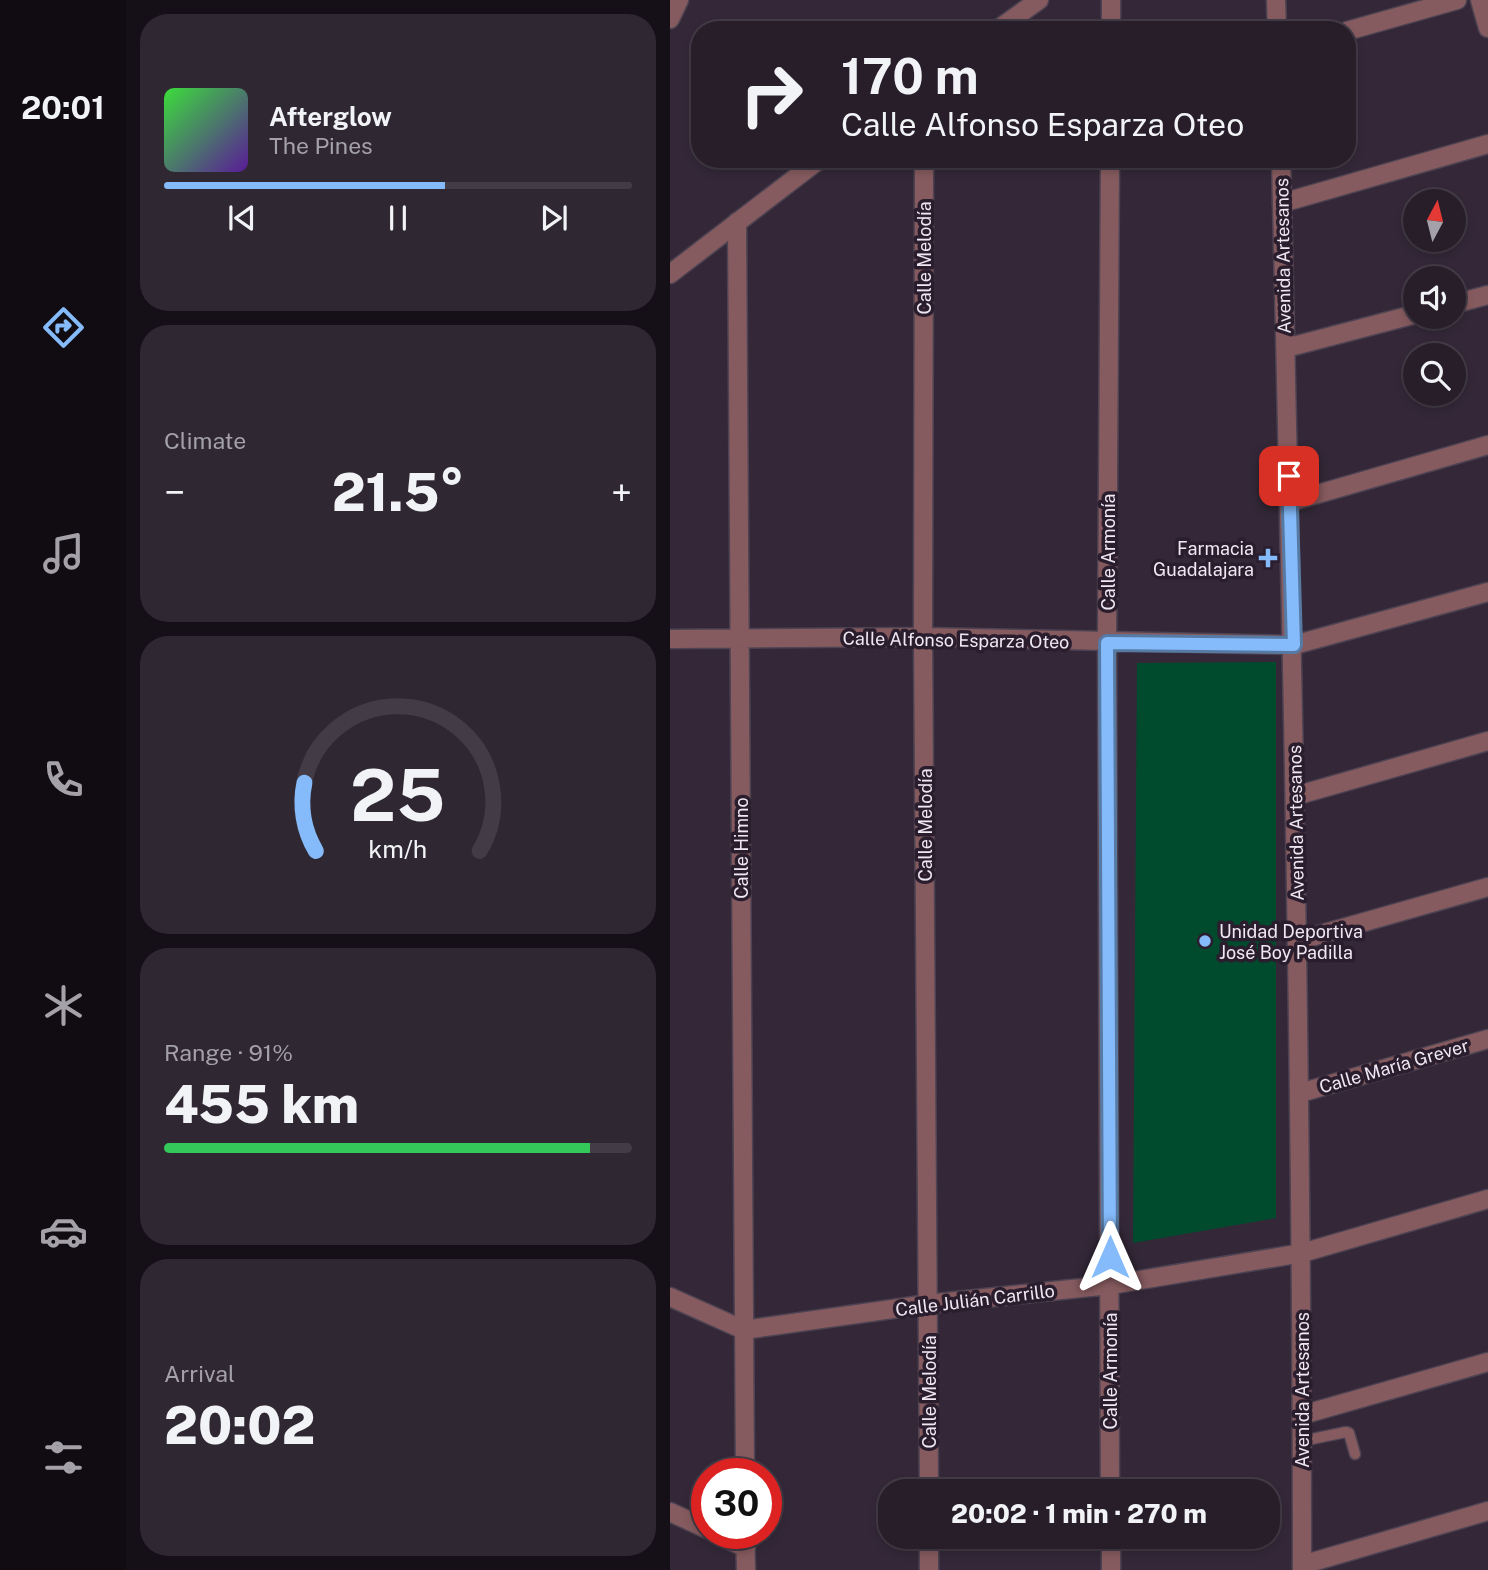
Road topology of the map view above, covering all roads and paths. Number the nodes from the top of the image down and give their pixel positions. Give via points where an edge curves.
1 (679, 0) edge
2 (1039, 0) edge
3 (1111, 0) edge
4 (1276, 0) edge
5 (1457, 0) edge
6 (1480, 0) edge
7 (670, 19) edge
8 (1010, 21) edge
9 (1111, 21) edge
10 (1277, 21) edge
11 (1356, 28) edge
12 (1488, 28) edge
13 (1488, 144) edge
14 (808, 168) edge
15 (924, 168) edge
16 (1110, 168) edge
17 (1281, 168) edge
18 (1282, 203) junction
19 (736, 222) junction
20 (670, 274) edge
21 (1488, 295) edge
22 (1466, 301) edge
23 (1403, 317) edge
24 (1286, 348) junction
25 (1488, 445) edge
26 (1290, 502) junction
27 (1488, 592) edge
28 (923, 637) junction
29 (739, 638) junction
30 (670, 639) edge
31 (1107, 643) junction
32 (1294, 645) junction
33 (1488, 741) edge
34 (1295, 796) junction
35 (1488, 887) edge
36 (1297, 941) junction
37 (1488, 1039) edge
38 (1300, 1093) junction
39 (1488, 1199) edge
40 (1302, 1253) junction
41 (1110, 1285) junction
42 (670, 1297) edge
43 (928, 1304) junction
44 (744, 1330) junction
45 (1488, 1362) edge
46 (1302, 1415) junction
47 (1302, 1441) junction
48 (1355, 1454) dead end
49 (745, 1458) edge
50 (929, 1479) edge
51 (1110, 1479) edge
52 (1488, 1511) edge
53 (670, 1512) edge
54 (691, 1522) edge
55 (746, 1549) edge
56 (929, 1549) edge
57 (1111, 1549) edge
58 (1302, 1567) edge
59 (746, 1570) edge
60 (929, 1570) edge
61 (1111, 1570) edge

1 - 7 street
2 - 8 street
3 - 9 street
4 - 10 street
5 - 11 street
6 - 12 street
13 - 18 street
14 - 19 street
15 - 28 street, Calle Melodía
16 - 31 street, Calle Armonía
17 - 18 street, Avenida Artesanos
18 - 24 street, Avenida Artesanos
19 - 20 street
19 - 29 street, Calle Himno
21 - 22 street
23 - 24 street
24 - 26 street, Avenida Artesanos
25 - 26 street
26 - 32 street, Avenida Artesanos
27 - 32 street, Calle Alfonso Esparza Oteo
28 - 29 street, Calle Alfonso Esparza Oteo
28 - 31 street, Calle Alfonso Esparza Oteo
28 - 43 street, Calle Melodía
29 - 30 street, Calle Alfonso Esparza Oteo
29 - 44 street, Calle Himno
31 - 32 street, Calle Alfonso Esparza Oteo
31 - 41 street, Calle Armonía
32 - 34 street, Avenida Artesanos
33 - 34 street
34 - 36 street, Avenida Artesanos
35 - 36 street
36 - 38 street, Avenida Artesanos
37 - 38 street, Calle María Grever
38 - 40 street, Avenida Artesanos
39 - 40 street, Calle Julián Carrillo
40 - 41 street, Calle Julián Carrillo
40 - 46 street, Avenida Artesanos
41 - 43 street, Calle Julián Carrillo
41 - 51 street, Calle Armonía
42 - 44 street
43 - 44 street, Calle Julián Carrillo
43 - 50 street, Calle Melodía
44 - 49 street, Calle Himno
45 - 46 street
46 - 47 street, Avenida Artesanos
47 - 48 lane via 1346,1432
47 - 58 street, Avenida Artesanos
52 - 58 street
53 - 54 street
55 - 59 street
56 - 60 street
57 - 61 street

